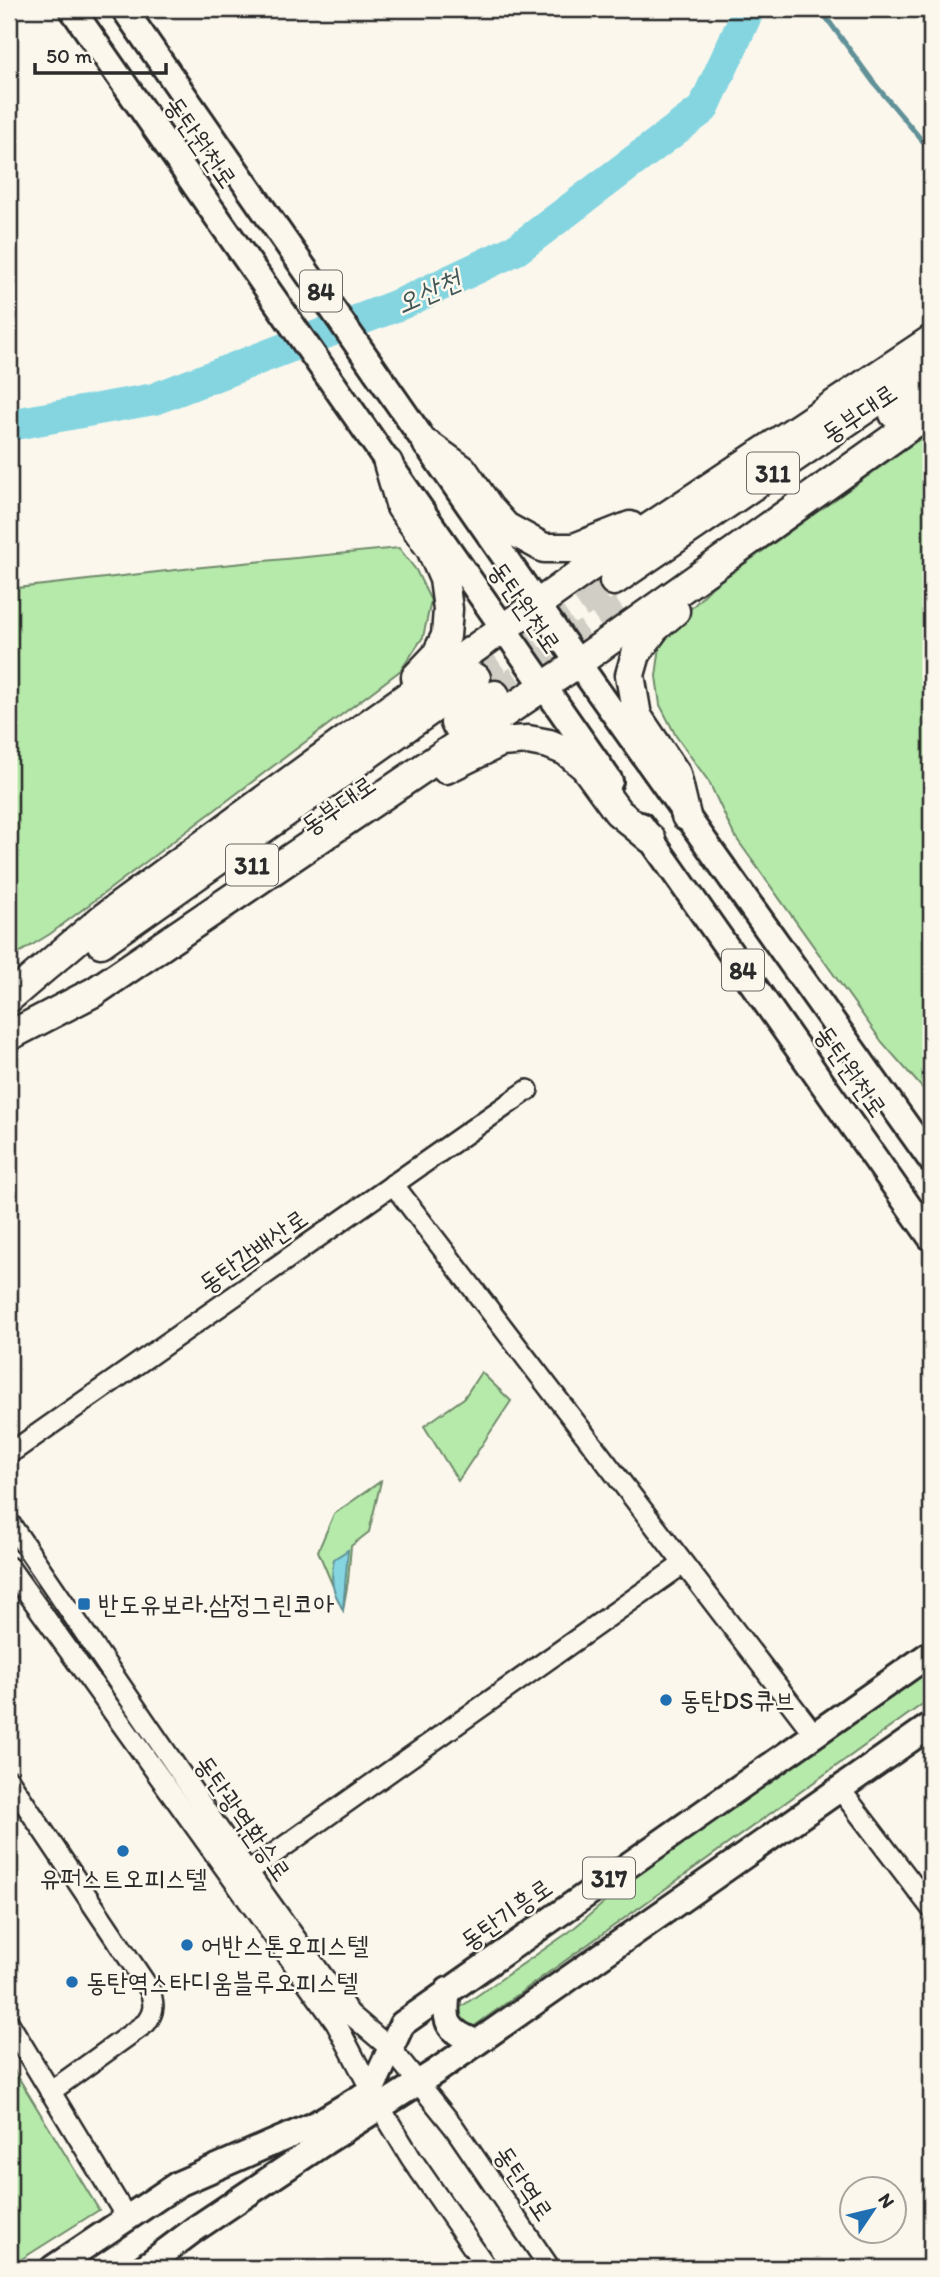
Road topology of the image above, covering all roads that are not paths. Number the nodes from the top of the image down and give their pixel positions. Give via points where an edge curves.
1 (72, 9) edge
2 (124, 9) edge
3 (931, 340) edge
4 (931, 364) edge
5 (931, 388) edge
6 (931, 411) edge
7 (428, 445) junction
8 (388, 463) junction
9 (654, 525) junction
10 (697, 578) junction
11 (538, 603) junction
12 (503, 628) junction
13 (578, 663) junction
14 (544, 686) junction
15 (350, 737) junction
16 (384, 793) junction
17 (686, 816) junction
18 (651, 839) junction
19 (9, 998) edge
20 (9, 1009) edge
21 (9, 1035) edge
22 (528, 1090) dead end
23 (931, 1160) edge
24 (393, 1184) junction
25 (931, 1238) edge
26 (9, 1454) edge
27 (9, 1522) edge
28 (683, 1564) junction
29 (9, 1567) edge
30 (931, 1653) edge
31 (931, 1725) edge
32 (814, 1734) junction
33 (9, 1780) edge
34 (840, 1789) junction
35 (248, 1872) junction
36 (931, 1908) edge
37 (448, 1990) junction
38 (9, 2023) edge
39 (476, 2042) junction
40 (392, 2050) junction
41 (418, 2082) junction
42 (50, 2092) junction
43 (376, 2099) junction
44 (454, 2127) joint
45 (127, 2218) junction
46 (53, 2268) edge
47 (142, 2268) edge
48 (487, 2268) edge
49 (550, 2268) edge

1 - 8 main road, 동탄원천로 / 84
2 - 7 main road, 동탄원천로 / 84
3 - 9 highway
4 - 5 highway, 동부대로 / 311 via 619,594
6 - 10 highway
7 - 9 highway via 463,470 506,527 544,548 574,548 632,525
7 - 11 main road, 동탄원천로 / 84
8 - 12 main road, 동탄원천로 / 84
8 - 15 highway via 401,507 431,550 444,579 448,624 436,656
9 - 11 highway
10 - 13 highway
10 - 17 highway via 686,602 642,645 630,675 637,716 676,774
11 - 12 highway
11 - 13 main road, 동탄원천로 / 84
12 - 14 main road, 동탄원천로 / 84
12 - 15 highway
13 - 14 highway
13 - 17 main road, 동탄원천로 / 84
14 - 16 highway
14 - 18 main road, 동탄원천로 / 84
15 - 19 highway via 103,918
16 - 18 highway via 501,742 528,740 566,751 585,766 618,812
16 - 21 highway via 94,992
17 - 23 main road, 동탄원천로 / 84
18 - 25 main road, 동탄원천로 / 84
20 - 21 highway, 동부대로 / 311 via 485,687
22 - 24 street, 동탄감배산로
24 - 26 street, 동탄감배산로
24 - 28 street
27 - 35 street, 동탄광역환승로
28 - 32 street
28 - 35 street
29 - 43 street, 동탄광역환승로 via 336,2023
30 - 32 main road, 동탄기흥로 / 317
31 - 34 main road, 317
32 - 37 main road, 동탄기흥로 / 317
33 - 42 street via 154,2002 146,2023
34 - 36 street
34 - 39 main road, 317
35 - 40 street, 동탄광역환승로 via 350,2014
37 - 39 main road via 450,2028
37 - 40 main road, 동탄기흥로 / 317 via 402,2024
38 - 42 street
39 - 41 main road, 317
40 - 41 street, 동탄광역환승로
40 - 43 main road, 동탄기흥로 / 317
41 - 43 main road, 317
41 - 44 street, 동탄광역환승로
42 - 45 street
43 - 45 main road, 317 via 177,2185
43 - 47 main road, 317 via 325,2142
43 - 48 street, 동탄광역환승로
44 - 49 street, 동탄역로
45 - 46 main road, 317

